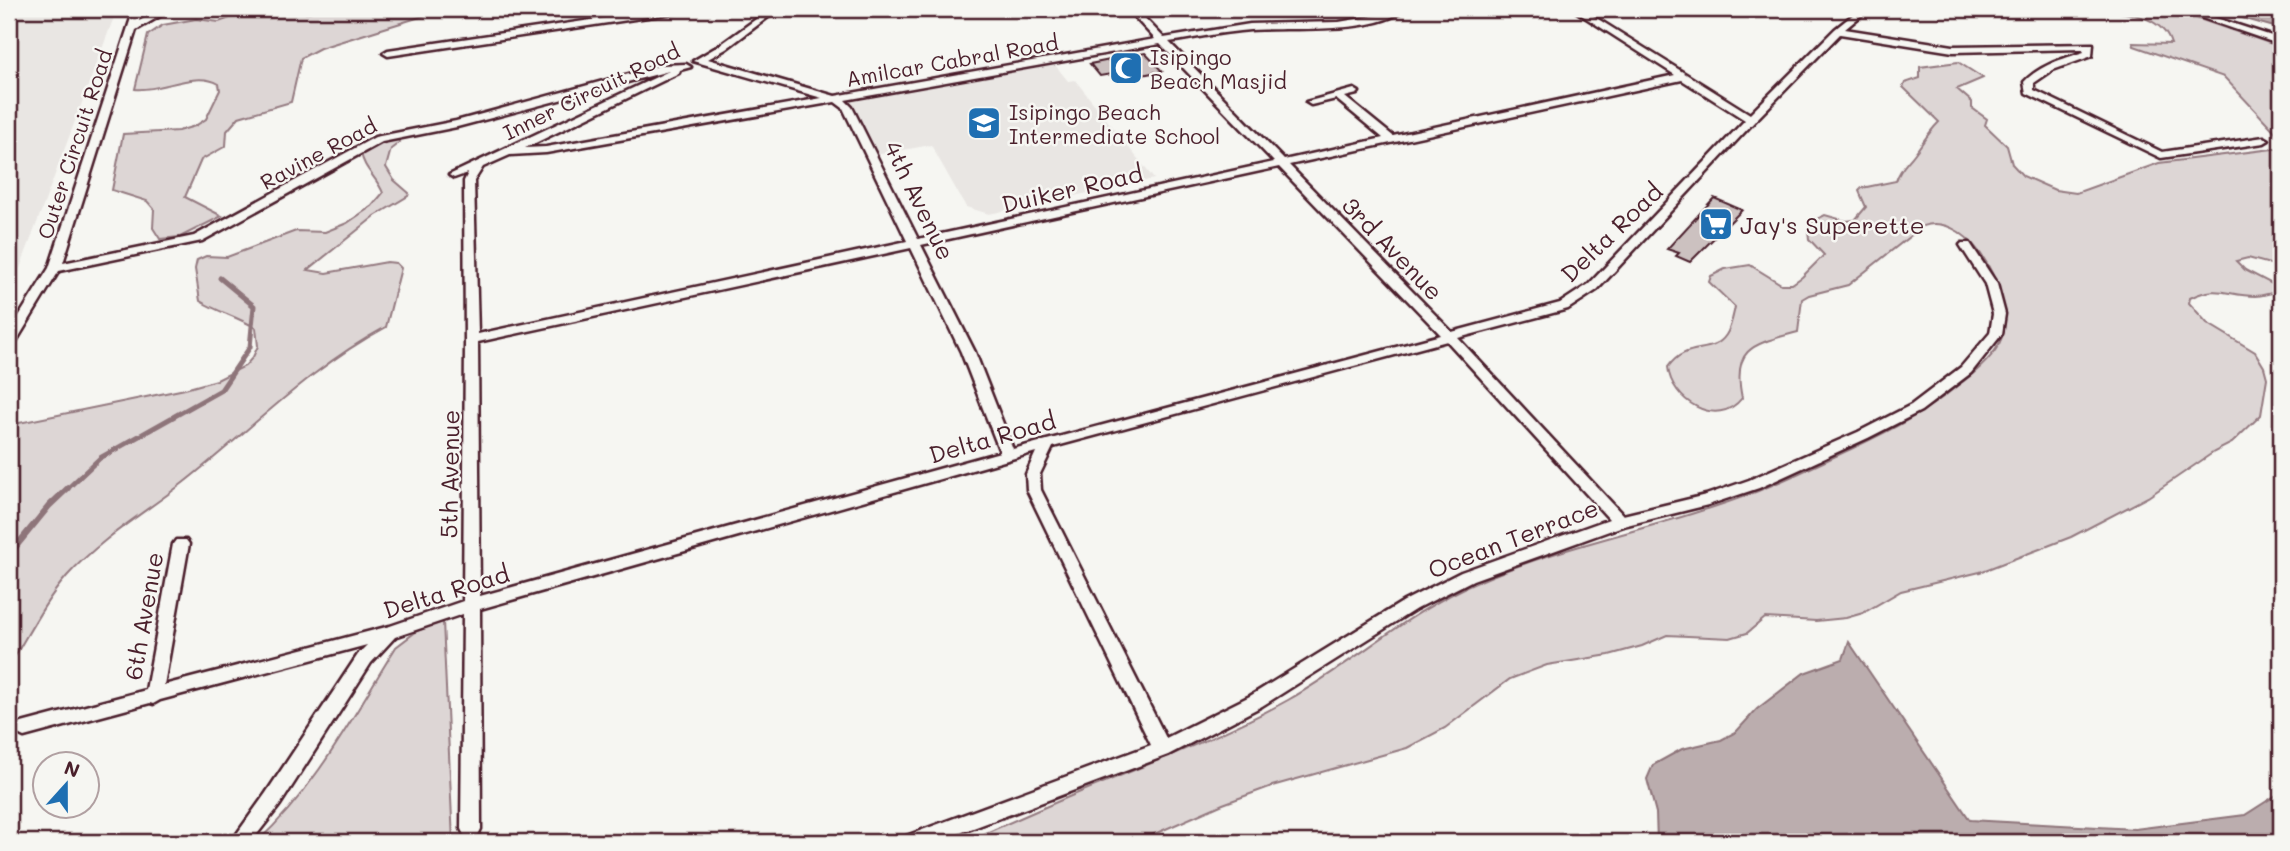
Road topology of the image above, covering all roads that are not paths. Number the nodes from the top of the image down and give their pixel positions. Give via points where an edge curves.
1 (138, 9) edge
2 (168, 9) edge
3 (681, 9) edge
4 (775, 9) edge
5 (1131, 9) edge
6 (1401, 9) edge
7 (1576, 9) edge
8 (1865, 9) edge
9 (2180, 9) edge
10 (1850, 13) edge
11 (132, 28) junction
12 (1838, 32) junction
13 (1163, 41) junction
14 (2281, 42) edge
15 (388, 53) dead end
16 (701, 60) junction
17 (686, 67) junction
18 (1680, 77) junction
19 (1354, 92) dead end
20 (1338, 96) junction
21 (839, 100) junction
22 (1311, 102) dead end
23 (1751, 120) junction
24 (1391, 140) junction
25 (2264, 140) dead end
26 (508, 152) junction
27 (1282, 163) junction
28 (479, 164) junction
29 (454, 174) dead end
30 (914, 245) junction
31 (1966, 245) dead end
32 (55, 268) junction
33 (1450, 336) junction
34 (474, 339) junction
35 (9, 342) edge
36 (1047, 444) junction
37 (1009, 456) junction
38 (1620, 521) junction
39 (181, 544) dead end
40 (470, 605) junction
41 (391, 632) junction
42 (153, 697) junction
43 (24, 729) dead end
44 (1162, 749) junction
45 (471, 829) dead end
46 (240, 842) edge
47 (913, 842) edge

1 - 11 street, Outer Circuit Road
2 - 11 street, Outer Circuit Road
3 - 15 street
4 - 16 street, Inner Circuit Road
5 - 13 street, 3rd Avenue
6 - 13 street, Amilcar Cabral Road via 1371,22 1255,25
7 - 18 street
8 - 10 street, Delta Road
9 - 14 street
10 - 12 street, Delta Road
11 - 32 street, Outer Circuit Road
12 - 23 street, Delta Road
12 - 25 street via 1953,48 2088,46 2089,54 2044,69 2029,82 2029,91 2154,154
13 - 21 street, Amilcar Cabral Road
13 - 27 street, 3rd Avenue
16 - 17 street, Inner Circuit Road
16 - 21 street
17 - 26 street, Inner Circuit Road
17 - 32 street, Ravine Road via 662,68 457,124 379,139 198,239
18 - 23 street
18 - 24 street, Duiker Road
19 - 20 street
20 - 22 street
20 - 24 street
21 - 26 street, Amilcar Cabral Road via 546,150
21 - 30 street, 4th Avenue via 847,107
23 - 33 street, Delta Road via 1578,298 1536,315
24 - 27 street, Duiker Road
26 - 28 street, Inner Circuit Road
27 - 30 street, Duiker Road
27 - 33 street, 3rd Avenue
28 - 29 street, Inner Circuit Road
28 - 34 street, 5th Avenue via 469,181
30 - 34 street, Duiker Road
30 - 37 street, 4th Avenue via 968,352
31 - 38 street, Ocean Terrace via 1991,284 1999,314 1996,334 1943,389 1863,435 1754,484
32 - 35 street, Outer Circuit Road
33 - 36 street, Delta Road
33 - 38 street, 3rd Avenue
34 - 40 street, 5th Avenue
36 - 37 street, Delta Road
36 - 44 street via 1033,474 1034,491
37 - 40 street, Delta Road
38 - 44 street, Ocean Terrace via 1441,587 1256,701
39 - 42 street, 6th Avenue
40 - 41 street, Delta Road
40 - 45 street, 5th Avenue
41 - 42 street, Delta Road
41 - 46 street via 365,658
42 - 43 street, Delta Road
44 - 47 street, Ocean Terrace

